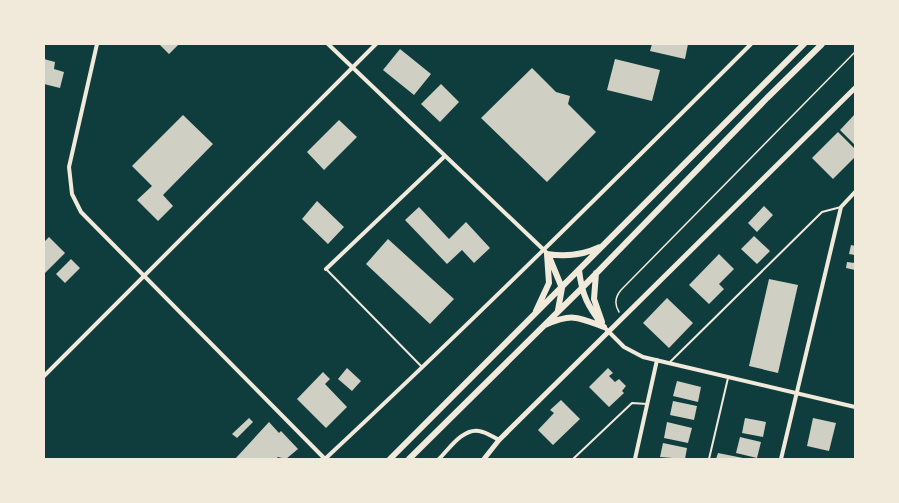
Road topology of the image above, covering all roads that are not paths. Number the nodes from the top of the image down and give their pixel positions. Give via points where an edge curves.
1 (97, 44) edge
2 (328, 44) edge
3 (376, 44) edge
4 (751, 44) edge
5 (804, 44) edge
6 (822, 44) edge
7 (353, 69) junction
8 (855, 88) edge
9 (445, 156) junction
10 (855, 192) edge
11 (841, 207) junction
12 (606, 244) junction
13 (546, 252) junction
14 (326, 269) joint
15 (579, 270) junction
16 (596, 272) junction
17 (143, 276) junction
18 (562, 288) junction
19 (581, 289) junction
20 (558, 310) junction
21 (532, 318) junction
22 (542, 327) junction
23 (607, 330) junction
24 (657, 360) junction
25 (669, 363) junction
26 (423, 368) junction
27 (44, 376) edge
28 (728, 377) junction
29 (796, 393) junction
30 (647, 404) junction
31 (855, 407) edge
32 (499, 440) junction
33 (325, 459) edge
34 (390, 459) edge
35 (409, 459) edge
36 (439, 459) edge
37 (484, 459) edge
38 (573, 459) edge
39 (635, 459) edge
40 (709, 459) edge
41 (781, 459) edge

1 - 17 street via 68,167 72,194 81,212
2 - 7 street
3 - 7 street
4 - 13 street
5 - 12 highway
6 - 16 highway
7 - 9 street
7 - 17 street
8 - 23 street via 622,319
9 - 13 street
9 - 14 street
10 - 11 street
11 - 25 lane via 822,212
11 - 29 street
12 - 13 highway via 577,255 556,256
12 - 15 highway
13 - 18 highway
13 - 21 highway via 549,283
13 - 26 street
14 - 26 lane
15 - 18 highway
15 - 19 highway
16 - 19 highway
16 - 23 highway via 594,299
17 - 27 street
17 - 33 street
18 - 20 highway
18 - 21 highway
19 - 20 highway
19 - 23 highway via 589,308
20 - 22 highway
21 - 34 highway
22 - 23 highway via 570,317 581,318
22 - 35 highway
23 - 24 street via 631,352
23 - 32 street
24 - 25 street
24 - 30 street
25 - 28 street
26 - 33 street
28 - 29 street
28 - 40 lane
29 - 31 street
29 - 41 street
30 - 38 lane via 632,403
30 - 39 street
32 - 36 street via 472,431 465,434
32 - 37 street

